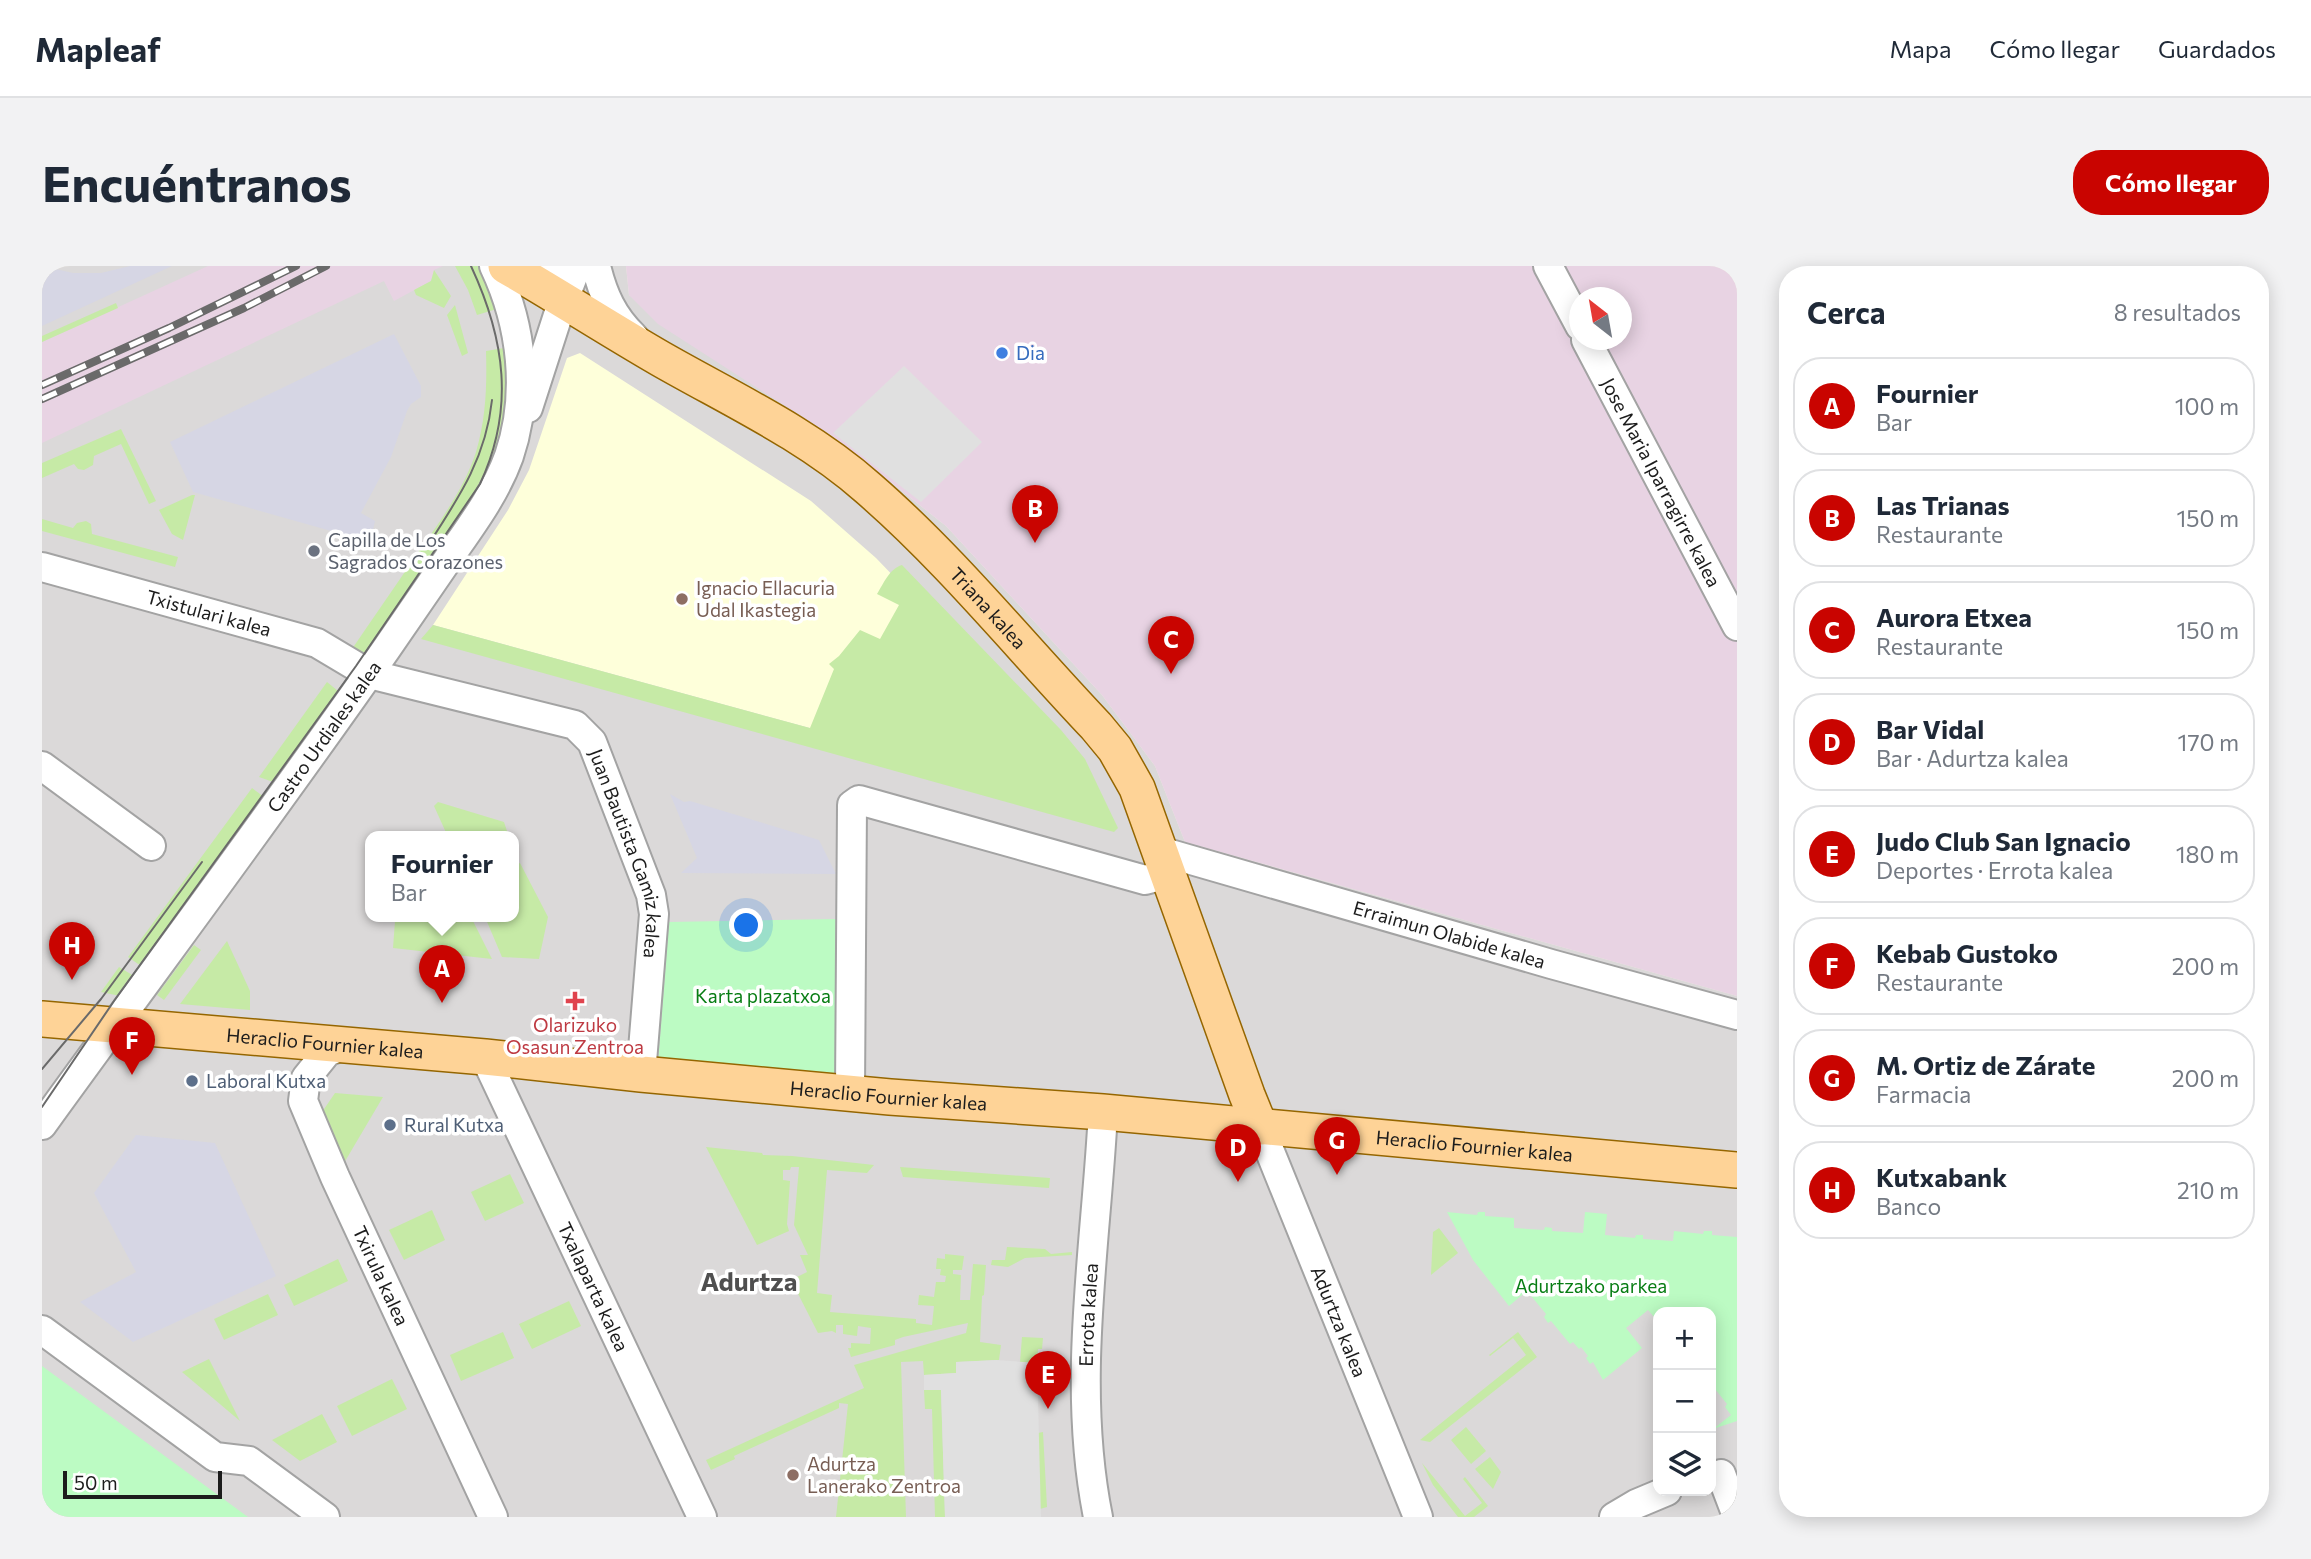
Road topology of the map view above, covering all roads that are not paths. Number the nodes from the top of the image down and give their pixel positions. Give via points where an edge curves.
1 (494, 266) edge
2 (506, 266) edge
3 (540, 266) edge
4 (570, 266) edge
5 (577, 266) edge
6 (596, 266) edge
7 (1548, 266) edge
8 (565, 300) junction
9 (1569, 305) edge
10 (1591, 350) edge
11 (649, 352) junction
12 (514, 436) junction
13 (42, 568) edge
14 (1737, 626) edge
15 (369, 674) junction
16 (42, 766) edge
17 (151, 846) dead end
18 (1164, 863) junction
19 (1737, 1015) edge
20 (42, 1019) edge
21 (115, 1026) junction
22 (342, 1046) junction
23 (485, 1057) junction
24 (641, 1074) junction
25 (850, 1091) junction
26 (1103, 1112) junction
27 (42, 1125) edge
28 (1260, 1127) junction
29 (1737, 1170) edge
30 (42, 1330) edge
31 (1723, 1473) edge
32 (1655, 1496) edge
33 (1737, 1516) edge
34 (325, 1517) edge
35 (494, 1517) edge
36 (702, 1517) edge
37 (1098, 1517) edge
38 (1418, 1517) edge
39 (1614, 1517) edge

1 - 12 street, Castro Urdiales kalea via 514,315 518,342 520,407
2 - 8 main road, Triana kalea
3 - 4 street via 558,271
5 - 8 street
6 - 11 street via 613,313
7 - 9 street
8 - 11 main road, Triana kalea
8 - 12 street, Castro Urdiales kalea
10 - 14 street, Jose Maria Iparragirre kalea
11 - 18 main road, Triana kalea via 826,455 902,519 1115,749 1137,788
12 - 15 street, Castro Urdiales kalea via 488,501
13 - 15 street, Txistulari kalea via 317,643
15 - 21 street, Castro Urdiales kalea
15 - 24 street, Juan Bautista Gamiz kalea via 575,725 592,742 651,895 654,914
16 - 17 street
18 - 19 street, Erraimun Olabide kalea
18 - 25 street, Erraimun Olabide kalea via 1145,880 859,800 852,805
18 - 28 main road, Triana kalea
20 - 21 main road, Heraclio Fournier kalea
21 - 22 main road, Heraclio Fournier kalea
21 - 27 street, Castro Urdiales kalea
22 - 23 main road, Heraclio Fournier kalea
22 - 35 street, Txirula kalea via 327,1052 306,1078 303,1101
23 - 24 main road, Heraclio Fournier kalea
23 - 36 street, Txalaparta kalea
24 - 25 main road, Heraclio Fournier kalea
25 - 26 main road, Heraclio Fournier kalea
26 - 28 main road, Heraclio Fournier kalea
26 - 37 street, Errota kalea via 1085,1370 1088,1447
28 - 29 main road, Heraclio Fournier kalea
28 - 38 street, Adurtza kalea
30 - 34 street via 215,1457 249,1461
31 - 33 street
32 - 39 street

